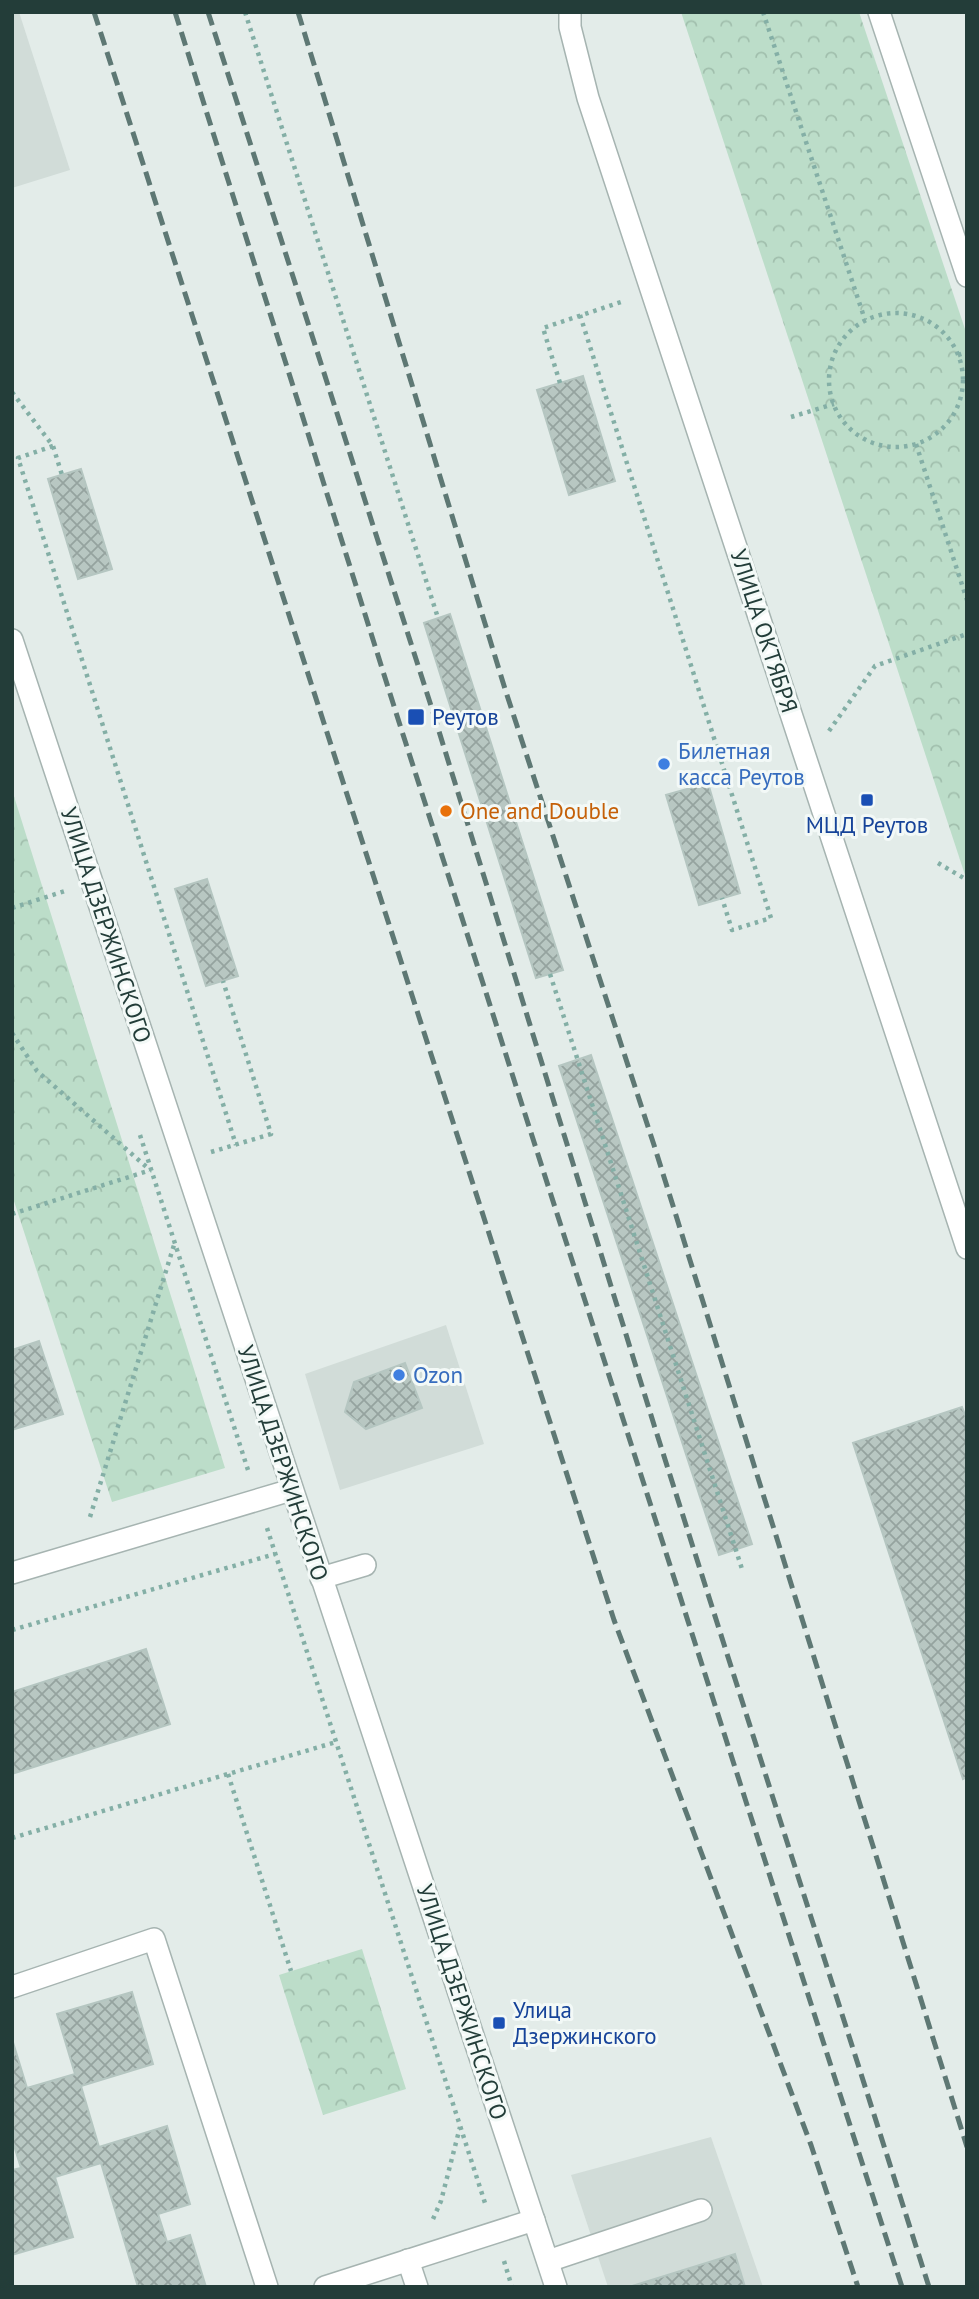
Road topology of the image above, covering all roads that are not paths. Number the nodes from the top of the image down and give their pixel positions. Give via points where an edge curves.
1 (570, 12) edge
2 (879, 12) edge
3 (967, 276) edge
4 (12, 640) edge
5 (967, 1248) edge
6 (291, 1490) junction
7 (365, 1564) dead end
8 (12, 1573) edge
9 (321, 1578) junction
10 (12, 1987) edge
11 (701, 2210) dead end
12 (534, 2220) junction
13 (408, 2260) junction
14 (548, 2262) junction
15 (267, 2287) edge
16 (325, 2287) edge
17 (417, 2287) edge
18 (556, 2287) edge

1 - 5 street, УЛИЦА ОКТЯБРЯ via 588,98
2 - 3 street
4 - 6 street, УЛИЦА ДЗЕРЖИНСКОГО
6 - 8 street
6 - 9 street, УЛИЦА ДЗЕРЖИНСКОГО
7 - 9 street
9 - 12 street, УЛИЦА ДЗЕРЖИНСКОГО
10 - 15 street via 154,1939
11 - 14 street
12 - 13 street
12 - 14 street, УЛИЦА ДЗЕРЖИНСКОГО
13 - 16 street
13 - 17 street
14 - 18 street, УЛИЦА ДЗЕРЖИНСКОГО

